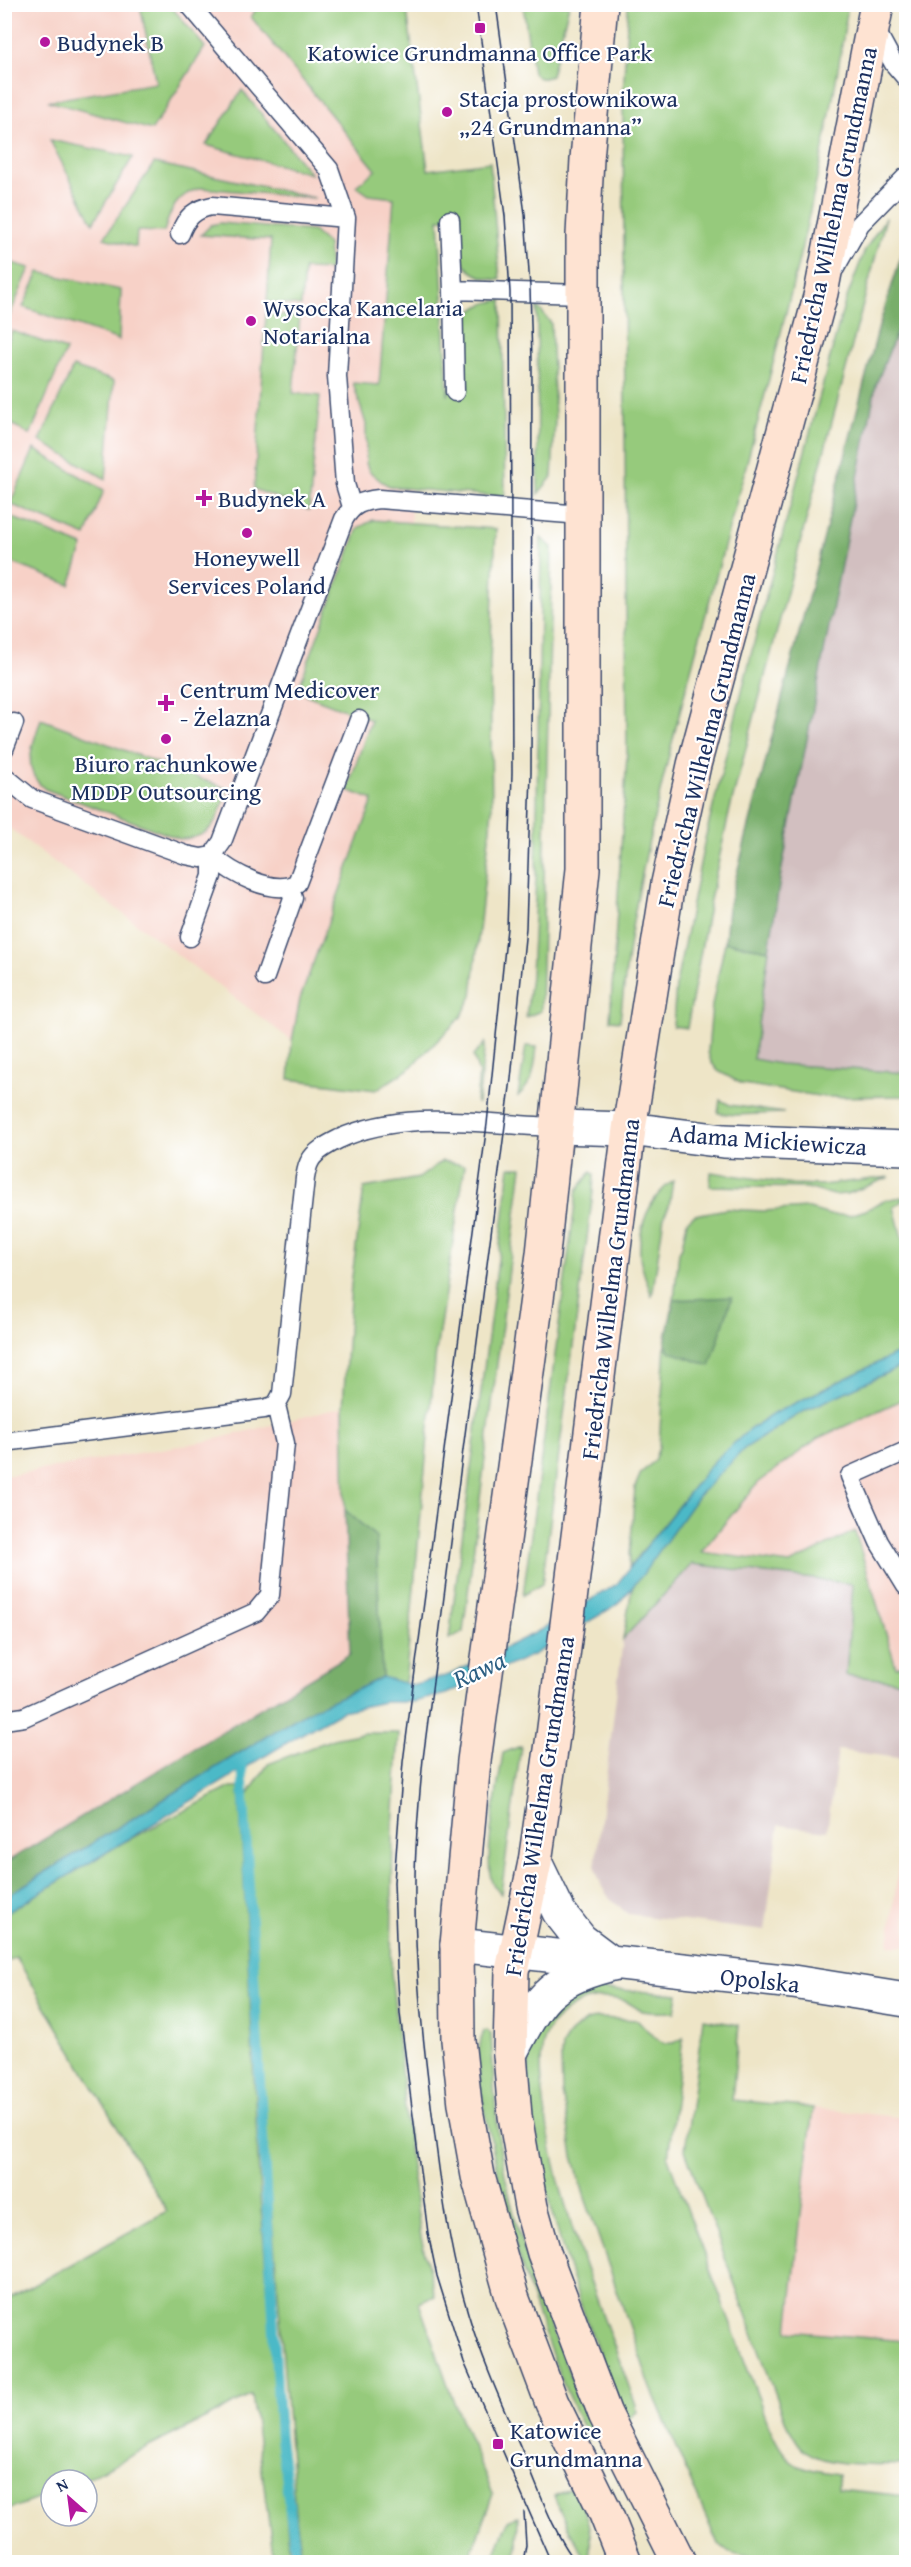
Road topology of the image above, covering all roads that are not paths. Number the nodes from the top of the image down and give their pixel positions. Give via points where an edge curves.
1 (189, 4) edge
2 (601, 4) edge
3 (876, 16) edge
4 (906, 78) edge
5 (906, 177) edge
6 (346, 218) junction
7 (450, 220) dead end
8 (180, 234) dead end
9 (453, 290) junction
10 (821, 293) junction
11 (582, 294) junction
12 (455, 392) dead end
13 (352, 507) junction
14 (582, 515) junction
15 (359, 720) dead end
16 (14, 723) dead end
17 (4, 749) edge
18 (4, 776) edge
19 (212, 856) junction
20 (290, 886) junction
21 (190, 937) dead end
22 (265, 976) dead end
23 (557, 1127) junction
24 (629, 1130) junction
25 (906, 1148) edge
26 (276, 1405) junction
27 (4, 1443) edge
28 (906, 1451) edge
29 (906, 1586) edge
30 (4, 1720) edge
31 (535, 1862) junction
32 (457, 1946) junction
33 (515, 1954) junction
34 (613, 1964) junction
35 (906, 2000) edge
36 (510, 2054) junction
37 (626, 2562) edge
38 (679, 2562) edge

1 - 6 lane via 328,170
2 - 11 main road via 587,159
3 - 4 lane via 894,64
3 - 10 main road, Friedricha Wilhelma Grundmanna
5 - 10 lane via 860,224
6 - 8 lane via 212,206 192,213
6 - 13 lane via 337,375 345,484
7 - 9 lane
9 - 11 lane
9 - 12 lane
10 - 24 main road, Friedricha Wilhelma Grundmanna via 694,765 668,883
11 - 14 main road
13 - 14 lane via 379,499
13 - 19 lane via 344,519 222,842
14 - 23 main road via 583,869
15 - 20 lane via 297,882
16 - 17 lane
18 - 19 lane via 33,799 186,855
19 - 20 lane via 229,871 272,887
19 - 21 lane via 212,876
20 - 22 lane via 292,898
23 - 24 street, Adama Mickiewicza
23 - 26 lane via 406,1122 346,1136 328,1144 310,1160 304,1178 282,1394
23 - 32 main road via 474,1761
24 - 25 street, Adama Mickiewicza via 724,1141
24 - 31 main road, Friedricha Wilhelma Grundmanna
26 - 27 lane
26 - 30 lane via 285,1443 270,1595 256,1612 24,1717
28 - 29 lane via 850,1476 879,1542
31 - 33 main road, Friedricha Wilhelma Grundmanna
31 - 34 street via 559,1912 581,1940
32 - 33 street, Opolska
32 - 37 main road via 458,2040 465,2104 497,2249 552,2403
33 - 34 street, Opolska
33 - 36 main road, Friedricha Wilhelma Grundmanna
34 - 35 street, Opolska via 793,1983
34 - 36 street, Opolska via 565,1979 534,2008
36 - 38 main road, Friedricha Wilhelma Grundmanna via 524,2175 544,2253 605,2414

